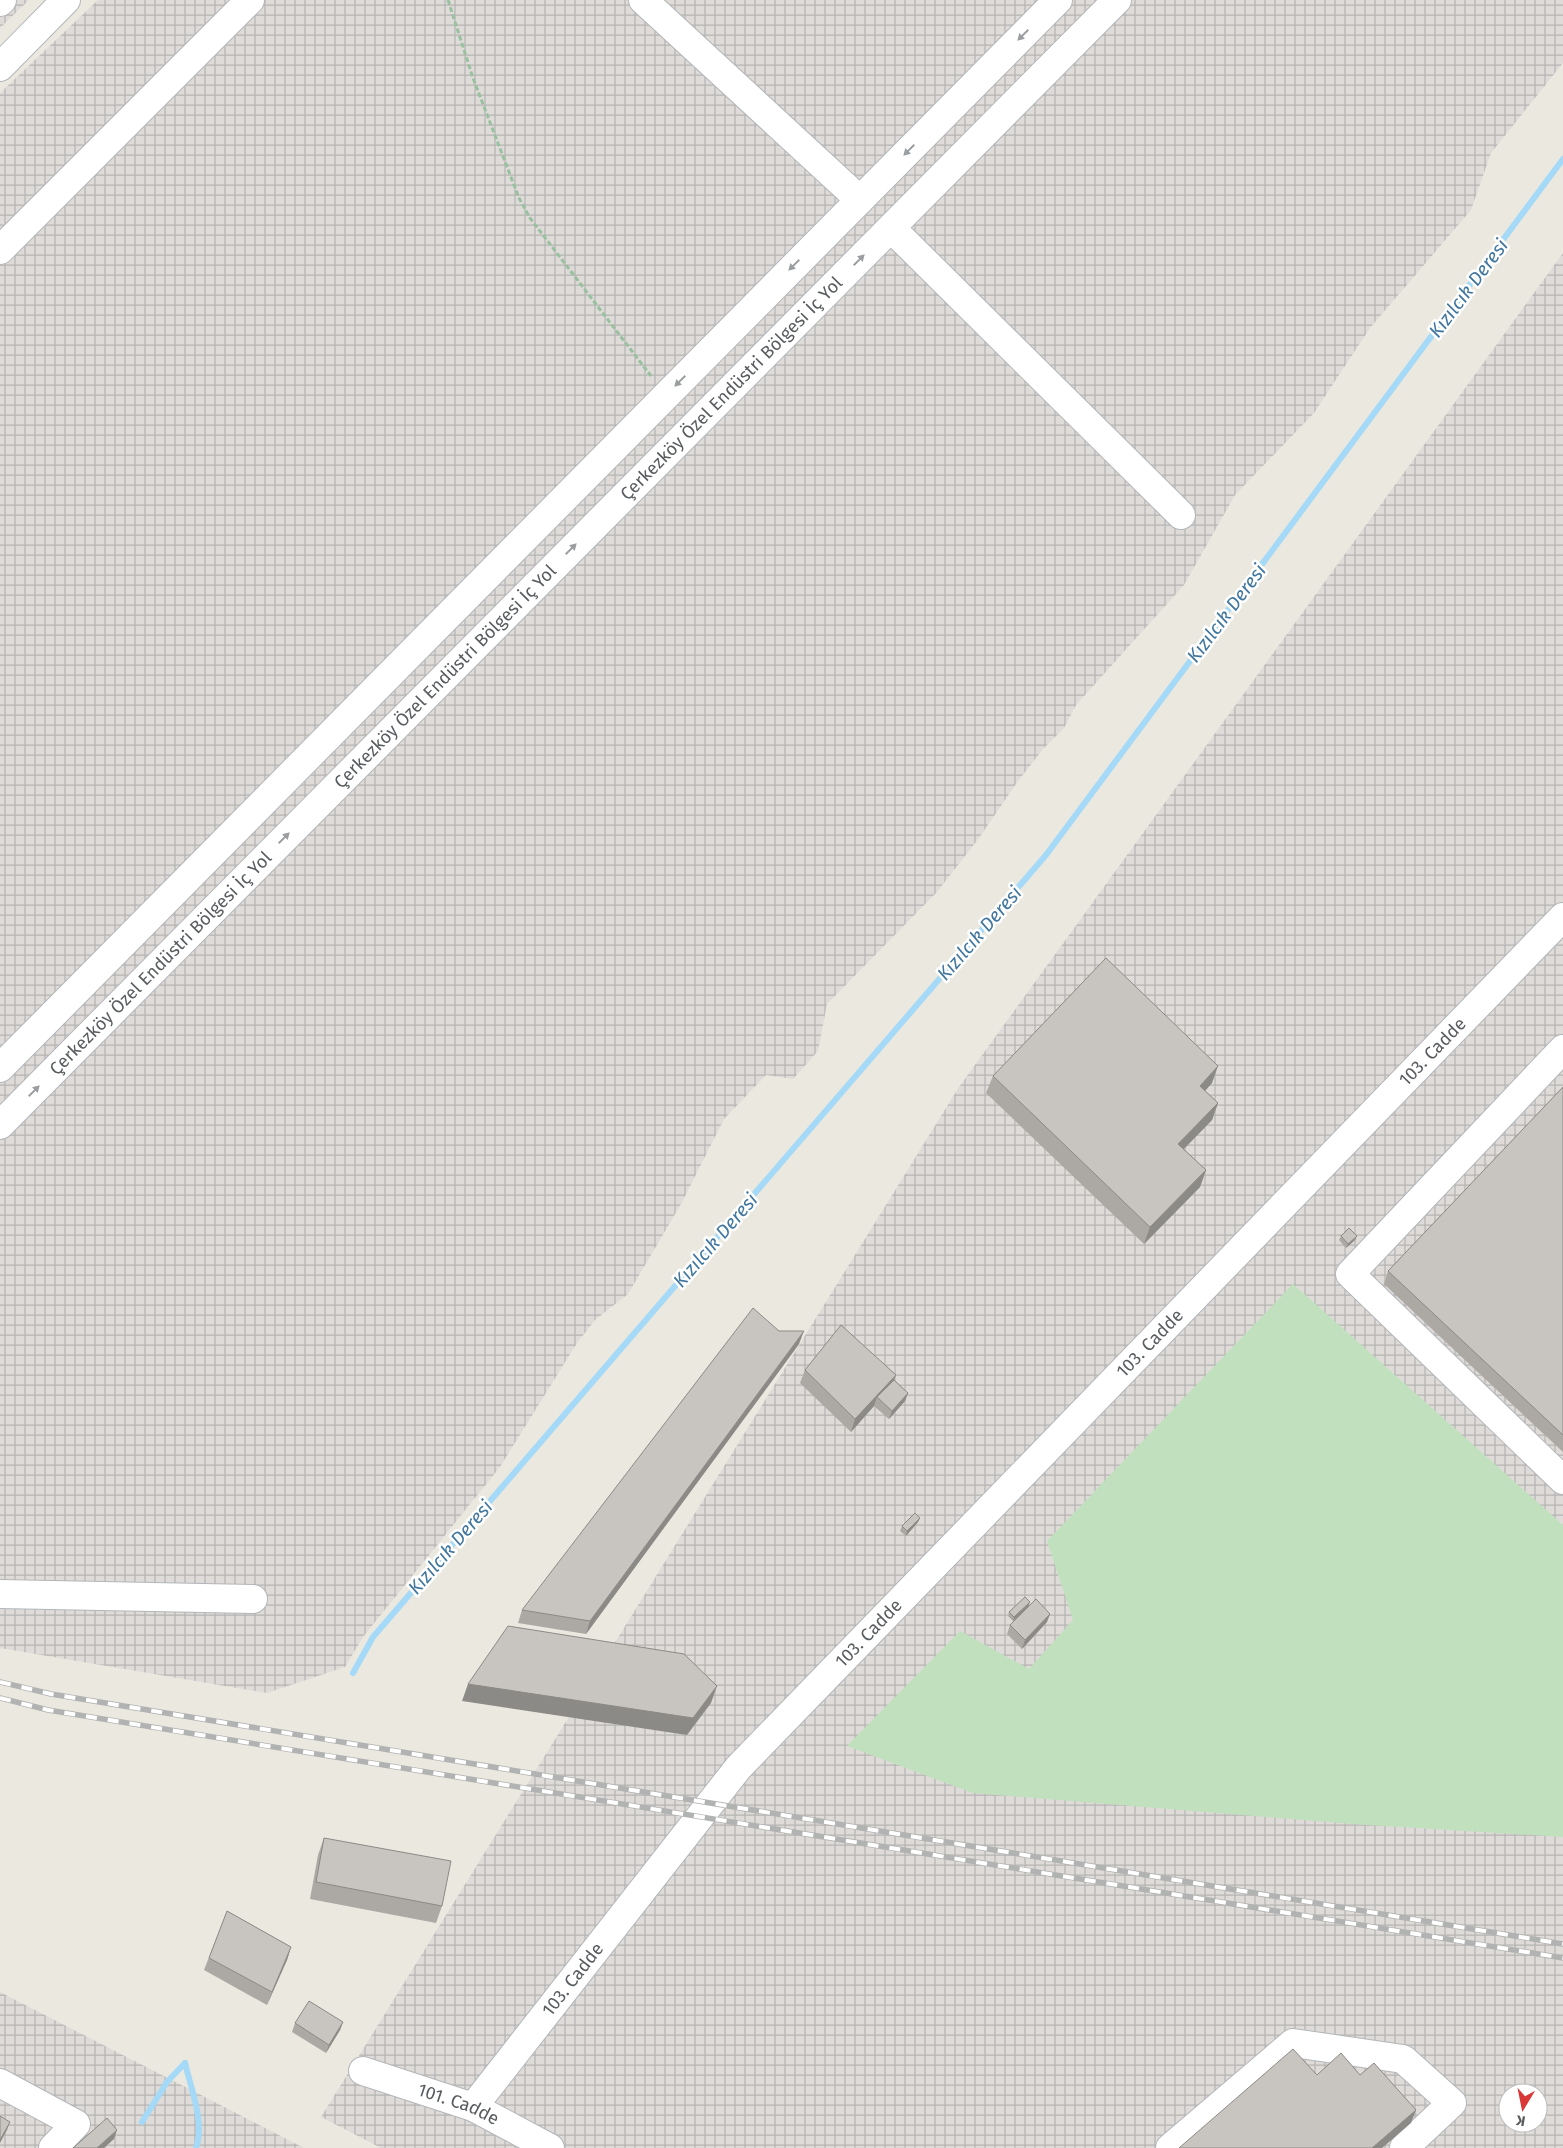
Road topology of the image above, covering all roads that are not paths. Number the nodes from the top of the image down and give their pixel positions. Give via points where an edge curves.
1 (66, 0) edge
2 (250, 0) edge
3 (642, 0) edge
4 (1058, 0) edge
5 (1118, 0) edge
6 (0, 67) edge
7 (860, 200) junction
8 (891, 228) junction
9 (0, 250) edge
10 (1181, 515) dead end
11 (1563, 917) edge
12 (1563, 1049) edge
13 (0, 1068) edge
14 (0, 1125) edge
15 (1563, 1480) edge
16 (0, 1594) edge
17 (253, 1599) dead end
18 (363, 2071) dead end
19 (0, 2083) edge
20 (473, 2107) junction
21 (52, 2148) edge
22 (550, 2148) edge
23 (1170, 2148) edge
24 (1404, 2148) edge

1 - 6 street
2 - 9 street
3 - 7 street
4 -> 7 street
5 - 8 street, Çerkezköy Özel Endüstri Bölgesi İç Yol
7 -> 13 street
8 - 10 street
14 -> 8 street, Çerkezköy Özel Endüstri Bölgesi İç Yol
11 - 20 street, 103. Cadde via 738,1768
12 - 15 street via 1350,1274
16 - 17 street
18 - 20 street, 101. Cadde
19 - 21 street via 76,2124
20 - 22 street, 101. Cadde
23 - 24 street via 1293,2043 1403,2059 1452,2103

